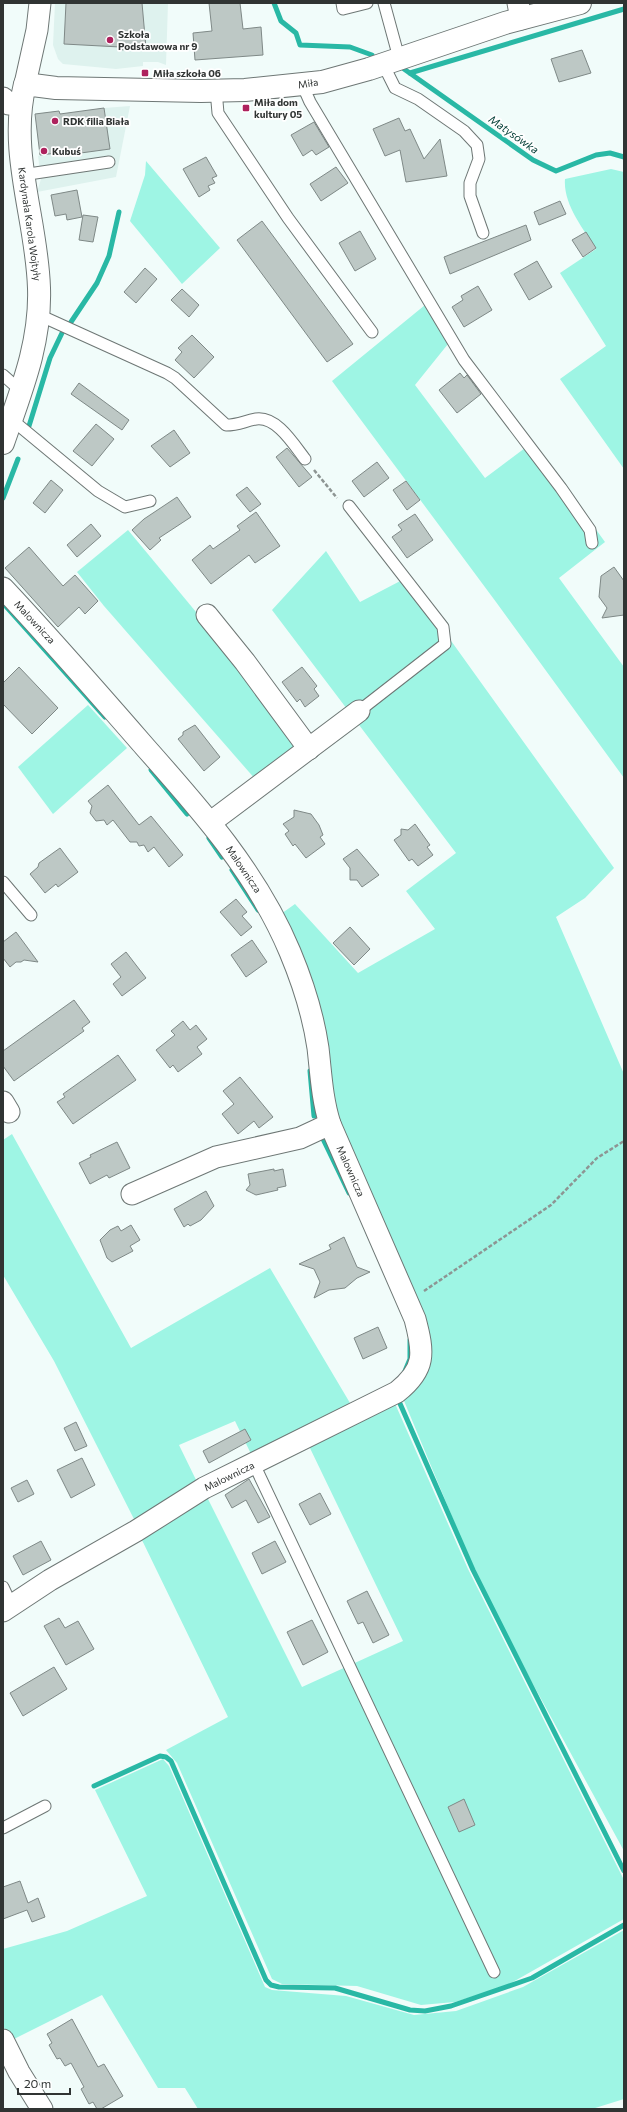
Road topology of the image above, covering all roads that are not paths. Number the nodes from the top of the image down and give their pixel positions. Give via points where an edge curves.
1 (40, 3) edge
2 (342, 3) edge
3 (367, 3) edge
4 (384, 3) edge
5 (580, 3) edge
6 (519, 11) edge
7 (391, 61) junction
8 (25, 84) junction
9 (302, 84) junction
10 (216, 90) junction
11 (12, 101) edge
12 (109, 162) dead end
13 (22, 175) junction
14 (483, 233) dead end
15 (39, 314) junction
16 (372, 332) dead end
17 (3, 375) edge
18 (21, 391) junction
19 (11, 419) junction
20 (3, 443) edge
21 (305, 459) road end
22 (150, 501) dead end
23 (349, 506) road end
24 (592, 543) dead end
25 (3, 588) edge
26 (207, 616) dead end
27 (358, 711) joint
28 (309, 749) junction
29 (211, 822) junction
30 (3, 882) edge
31 (31, 915) dead end
32 (330, 1124) junction
33 (132, 1194) dead end
34 (254, 1464) junction
35 (6, 1601) edge
36 (44, 1806) dead end
37 (3, 1828) edge
38 (494, 1972) dead end
39 (3, 2040) edge
40 (42, 2109) edge

1 - 8 street, Kardynała Karola Wojtyły via 35,42
2 - 3 lane via 343,9
4 - 7 lane
5 - 6 street, Miła
6 - 7 street, Miła
7 - 9 street, Miła via 322,82
7 - 14 lane via 395,88 418,99 464,131 477,145 479,159 470,183 470,196
8 - 10 street, Miła via 64,88
8 - 11 street, Kardynała Karola Wojtyły
9 - 10 street, Miła
9 - 24 lane via 310,102 464,360 561,488 590,530
10 - 16 lane via 218,113 288,218
11 - 13 street, Kardynała Karola Wojtyły
12 - 13 lane
13 - 15 street, Kardynała Karola Wojtyły via 36,263
15 - 18 street, Kardynała Karola Wojtyły via 33,353
15 - 21 lane via 167,373 226,425 239,425 257,419 272,423 284,433
17 - 18 lane
18 - 19 street, Kardynała Karola Wojtyły
19 - 20 street, Kardynała Karola Wojtyły
19 - 22 lane via 98,492 125,507
23 - 27 lane via 443,627 445,644
25 - 29 street, Malownicza via 57,645
26 - 28 street via 245,662
27 - 28 street
28 - 29 street
29 - 32 street, Malownicza via 261,894 290,951 314,1023 324,1104
30 - 31 lane
32 - 33 street via 300,1138 216,1157
32 - 34 street, Malownicza via 408,1302 420,1338 419,1365 415,1377 397,1392
34 - 35 street, Malownicza via 204,1488 136,1531
34 - 38 lane
36 - 37 lane
39 - 40 street

